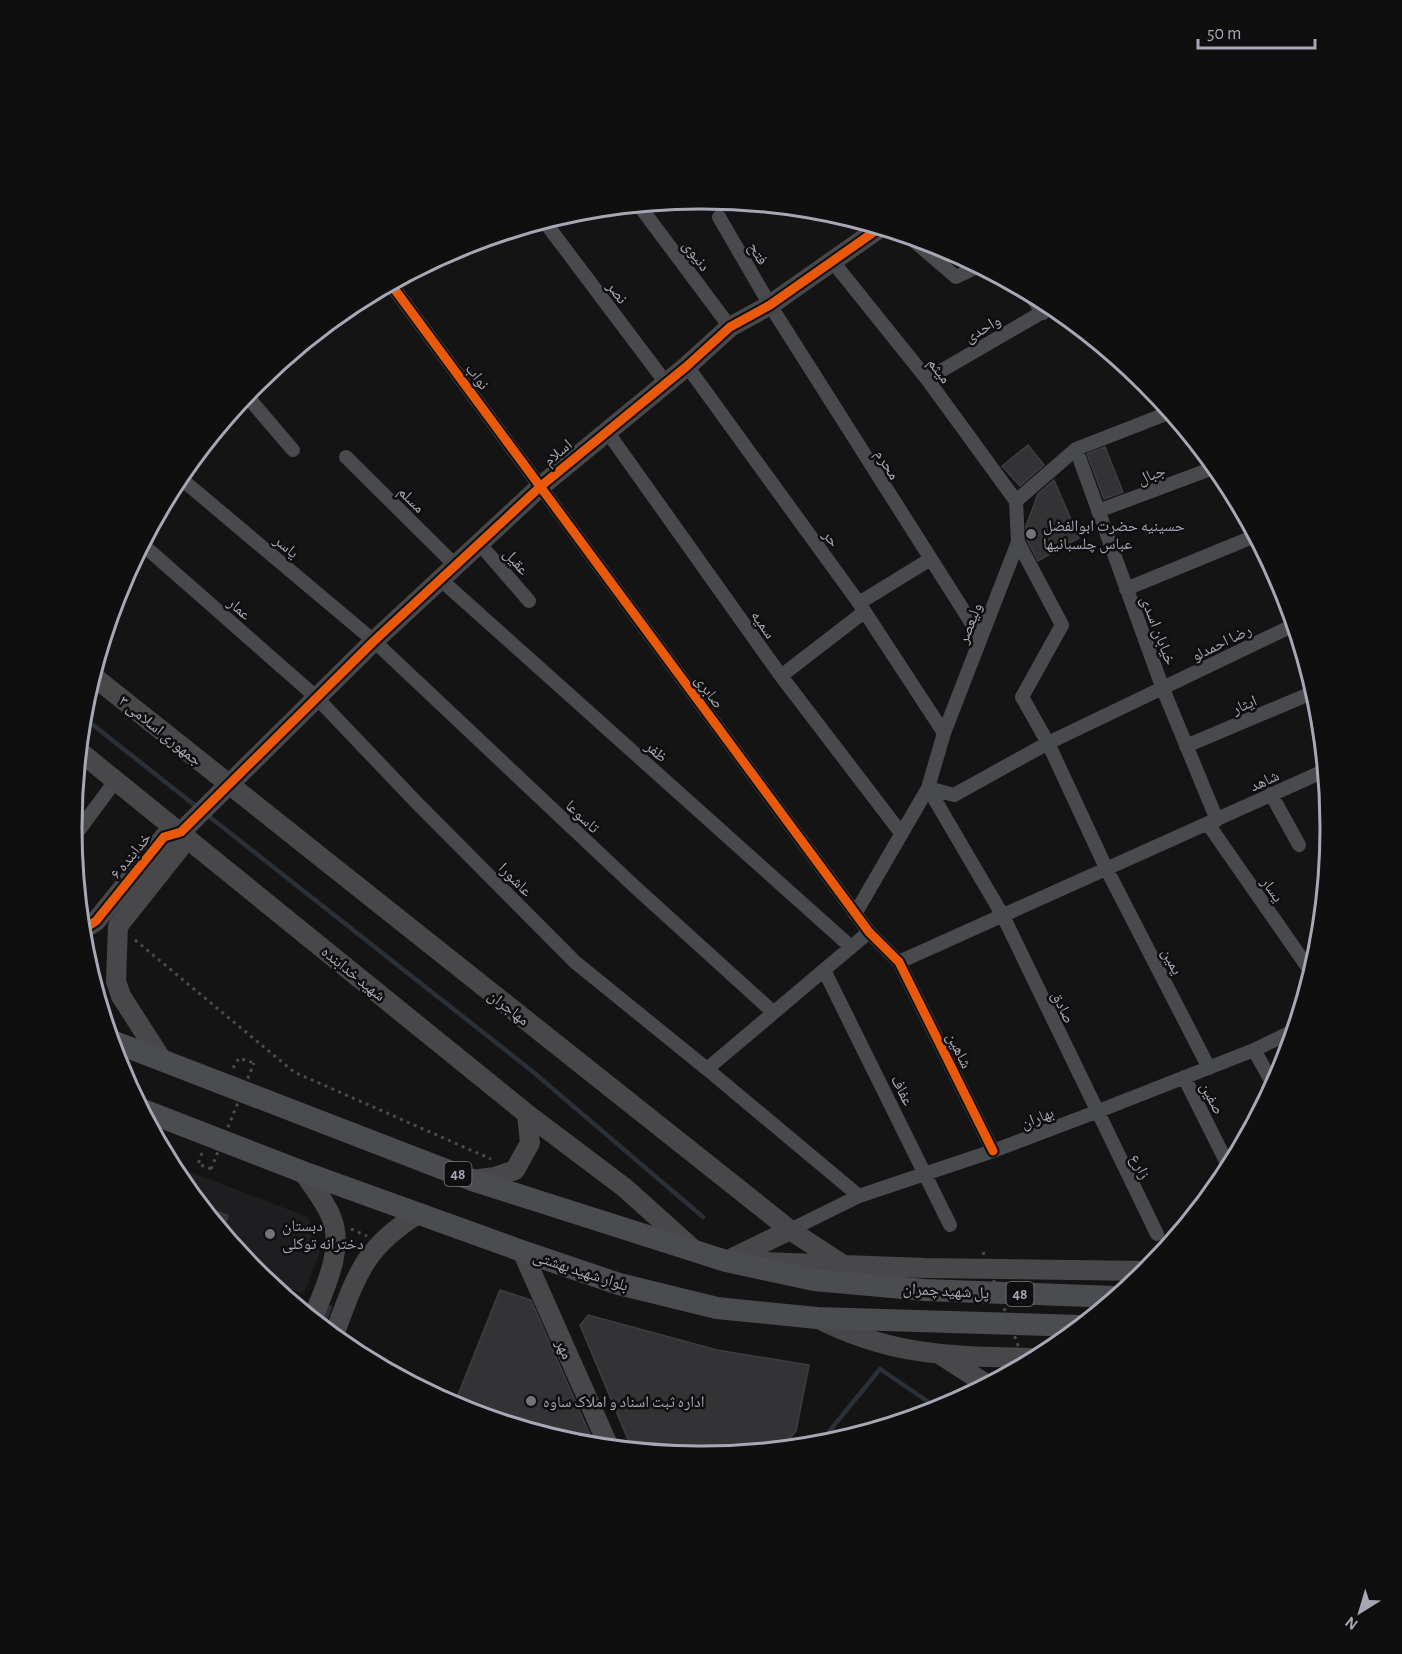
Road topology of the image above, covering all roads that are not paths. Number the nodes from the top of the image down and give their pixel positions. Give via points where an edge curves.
1 (644, 212) edge
2 (719, 217) dead end
3 (550, 228) edge
4 (870, 232) edge
5 (926, 251) edge
6 (833, 262) junction
7 (971, 270) edge
8 (395, 289) edge
9 (770, 305) junction
10 (1044, 312) edge
11 (730, 327) junction
12 (687, 366) junction
13 (927, 379) junction
14 (666, 383) junction
15 (252, 402) edge
16 (1162, 415) edge
17 (606, 430) junction
18 (1076, 449) junction
19 (293, 450) dead end
20 (346, 457) dead end
21 (1206, 471) edge
22 (187, 483) edge
23 (541, 486) junction
24 (1016, 501) junction
25 (1098, 512) junction
26 (1248, 539) edge
27 (1018, 542) junction
28 (479, 543) junction
29 (148, 549) edge
30 (929, 560) junction
31 (455, 565) junction
32 (440, 579) junction
33 (1126, 589) junction
34 (529, 601) dead end
35 (862, 608) junction
36 (1287, 628) edge
37 (981, 638) junction
38 (374, 641) junction
39 (781, 676) junction
40 (100, 682) edge
41 (1163, 689) junction
42 (1305, 696) edge
43 (316, 697) junction
44 (944, 733) junction
45 (1048, 743) junction
46 (1186, 746) junction
47 (87, 757) edge
48 (1317, 774) edge
49 (116, 780) junction
50 (228, 784) junction
51 (928, 788) junction
52 (1271, 794) junction
53 (1213, 822) junction
54 (82, 826) edge
55 (181, 832) junction
56 (901, 833) junction
57 (1299, 845) dead end
58 (1107, 870) junction
59 (855, 914) junction
60 (1003, 916) junction
61 (90, 925) edge
62 (869, 932) junction
63 (851, 947) junction
64 (899, 962) junction
65 (1304, 962) edge
66 (824, 970) junction
67 (773, 1012) junction
68 (1283, 1036) edge
69 (122, 1045) edge
70 (1254, 1050) junction
71 (162, 1060) junction
72 (1209, 1068) junction
73 (707, 1069) junction
74 (1268, 1074) edge
75 (1184, 1077) junction
76 (1096, 1112) junction
77 (153, 1114) edge
78 (527, 1114) junction
79 (993, 1151) junction
80 (1224, 1157) edge
81 (303, 1172) junction
82 (927, 1174) junction
83 (472, 1180) junction
84 (860, 1196) junction
85 (420, 1213) junction
86 (950, 1225) dead end
87 (790, 1230) junction
88 (1157, 1234) dead end
89 (522, 1251) junction
90 (696, 1252) junction
91 (726, 1261) junction
92 (842, 1264) junction
93 (332, 1265) junction
94 (1131, 1271) edge
95 (357, 1275) junction
96 (1104, 1297) edge
97 (316, 1311) edge
98 (817, 1318) junction
99 (1067, 1326) edge
100 (337, 1327) edge
101 (941, 1355) junction
102 (1019, 1357) edge
103 (979, 1380) edge
104 (605, 1438) edge

1 - 11 street, دنیوی
2 - 9 street, فتح
3 - 14 street, نصر
4 - 6 street, اسلام
5 - 7 street via 956,277
6 - 9 street, اسلام
6 - 13 street, میثم
8 - 23 street, نواب
9 - 11 street, اسلام
9 - 30 street, محرم
10 - 13 street, واحدی
11 - 12 street, اسلام
12 - 14 street, اسلام
12 - 35 street, حر
13 - 24 street, میثم
14 - 17 street, اسلام
15 - 19 street
16 - 18 street
17 - 23 street, اسلام
17 - 39 street, سمیه
18 - 24 street
18 - 25 street, خیابان اسدی
20 - 31 street, مسلم
21 - 25 street, جبال
22 - 38 street, یاسر
23 - 28 street, اسلام
23 - 59 street, صابری
24 - 27 street, ولیعصر
25 - 33 street, خیابان اسدی
26 - 33 street
27 - 37 street, ولیعصر
27 - 45 street, یمین via 1062,625 1023,697
28 - 31 street, اسلام
28 - 34 street, عقیل
29 - 43 street, عمار
30 - 35 street
30 - 37 street, محرم
31 - 32 street, اسلام
32 - 38 street, اسلام
32 - 63 street, ظفر
33 - 41 street, خیابان اسدی
35 - 39 street
35 - 44 street, حر
36 - 41 street, رضا احمدلو
37 - 44 street, ولیعصر
38 - 43 street, اسلام
38 - 67 street, تاسوعا
39 - 56 street, سمیه
40 - 50 street, جمهوری اسلامی ۳
41 - 45 street, رضا احمدلو
41 - 46 street, خیابان اسدی
42 - 46 street, ایثار
43 - 50 street, اسلام
43 - 73 street, عاشورا via 575,962
44 - 51 street, ولیعصر
45 - 51 street, رضا احمدلو via 954,795
45 - 58 street, یمین
46 - 53 street, خیابان اسدی
47 - 49 street, شهید خدابنده
48 - 52 street, شاهد
49 - 54 street
49 - 55 street, شهید خدابنده
50 - 55 street, اسلام
50 - 87 street, مهاجران
51 - 56 street, ولیعصر
51 - 60 street, صادق
52 - 53 street, شاهد
52 - 57 street
53 - 58 street, شاهد
53 - 65 street, یسار
55 - 61 street, خدابنده ۶ via 164,837
55 - 71 street via 180,848 118,926 116,981 121,996
55 - 78 street, شهید خدابنده
56 - 59 street, ولیعصر
58 - 60 street, شاهد
58 - 72 street, یمین
59 - 62 street, صابری
60 - 64 street, شاهد
60 - 76 street, صادق
62 - 63 street
62 - 64 street, شاهین
63 - 66 street
64 - 79 street, شاهین
66 - 67 street
66 - 82 street, عفاف
67 - 73 street
68 - 70 street, بهاران
69 - 71 main road, 48
70 - 72 street, بهاران
70 - 74 street
71 - 83 main road, 48
72 - 75 street, بهاران
73 - 84 street, عاشورا
75 - 76 street, بهاران
75 - 80 street, صفین
76 - 79 street, بهاران
76 - 88 street, زارع
77 - 81 main road, بلوار شهید بهشتی / 48
78 - 83 street via 530,1143 515,1170
78 - 90 street, شهید خدابنده via 625,1188
79 - 82 street, بهاران
81 - 85 main road, بلوار شهید بهشتی / 48
81 - 93 street via 333,1220
82 - 84 street, بهاران
82 - 86 street, عفاف
83 - 90 main road, 48
84 - 87 street, بهاران
85 - 89 main road, بلوار شهید بهشتی / 48
85 - 95 street via 380,1242
87 - 91 street
87 - 92 street, مهاجران
89 - 98 main road, بلوار شهید بهشتی / 48 via 619,1284 717,1308
89 - 104 street, مهر
90 - 91 main road, 48
91 - 92 street
91 - 96 main road, پل شهید چمران / 48 via 814,1280 925,1290
92 - 94 street
93 - 95 street
93 - 97 street
95 - 100 street
98 - 99 main road, پل شهید چمران / 48
98 - 101 street, بلوار شهید بهشتی via 851,1336
101 - 102 street, بلوار شهید بهشتی
101 - 103 street

